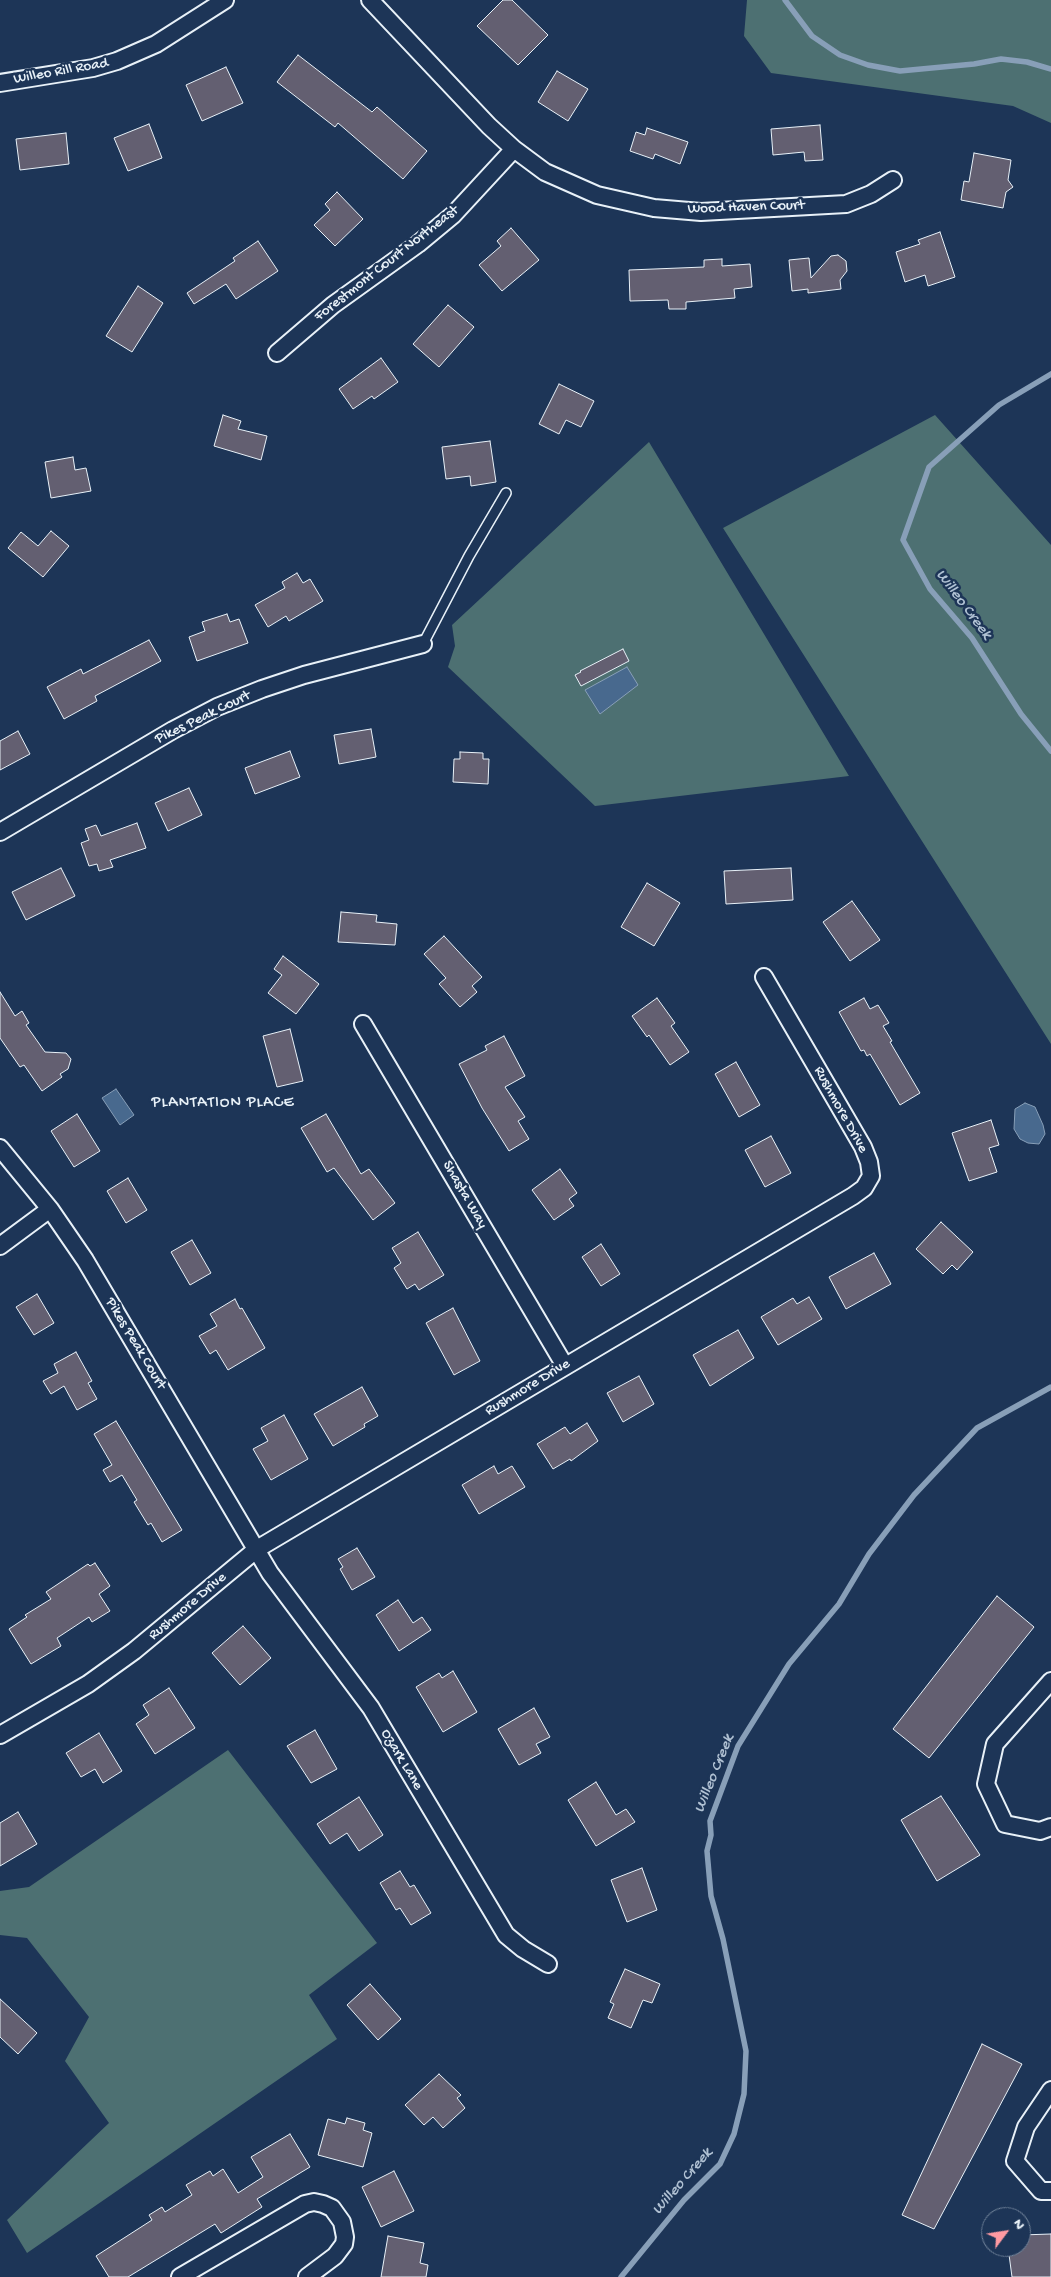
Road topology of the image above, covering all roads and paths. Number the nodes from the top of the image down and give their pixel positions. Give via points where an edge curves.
1 (225, 0) edge
2 (370, 0) edge
3 (0, 83) edge
4 (514, 149) junction
5 (893, 180) dead end
6 (277, 353) dead end
7 (506, 494) dead end
8 (423, 644) joint
9 (0, 832) edge
10 (764, 977) dead end
11 (363, 1024) dead end
12 (0, 1148) edge
13 (50, 1209) junction
14 (0, 1246) edge
15 (564, 1366) junction
16 (257, 1549) junction
17 (1051, 1681) edge
18 (0, 1735) edge
19 (1051, 1827) edge
20 (548, 1964) dead end
21 (1051, 2090) edge
22 (1051, 2191) edge
23 (180, 2277) edge
24 (307, 2277) edge

1 - 3 street, Willeo Rill Road via 156,44 117,61
2 - 4 street, Wood Haven Court
4 - 5 street, Wood Haven Court via 545,172 597,195 678,211 846,204
4 - 6 street, Forestmont Court Northeast via 453,215 333,305
7 - 8 lane
8 - 9 street, Pikes Peak Court via 304,675 218,707
10 - 15 street, Rushmore Drive via 863,1147 872,1176 853,1196
11 - 15 street, Shasta Way
12 - 13 street, Pikes Peak Court
13 - 14 street
13 - 16 street, Pikes Peak Court via 85,1260
15 - 16 street, Rushmore Drive
16 - 18 street, Rushmore Drive via 176,1618 96,1679
16 - 20 street, Ozark Lane via 282,1589 371,1708 506,1935
17 - 19 street via 995,1744 986,1784 1004,1824 1040,1831
21 - 22 street via 1026,2127 1015,2161 1041,2191
23 - 24 street via 305,2204 324,2204 332,2208 342,2222 344,2244 335,2256

